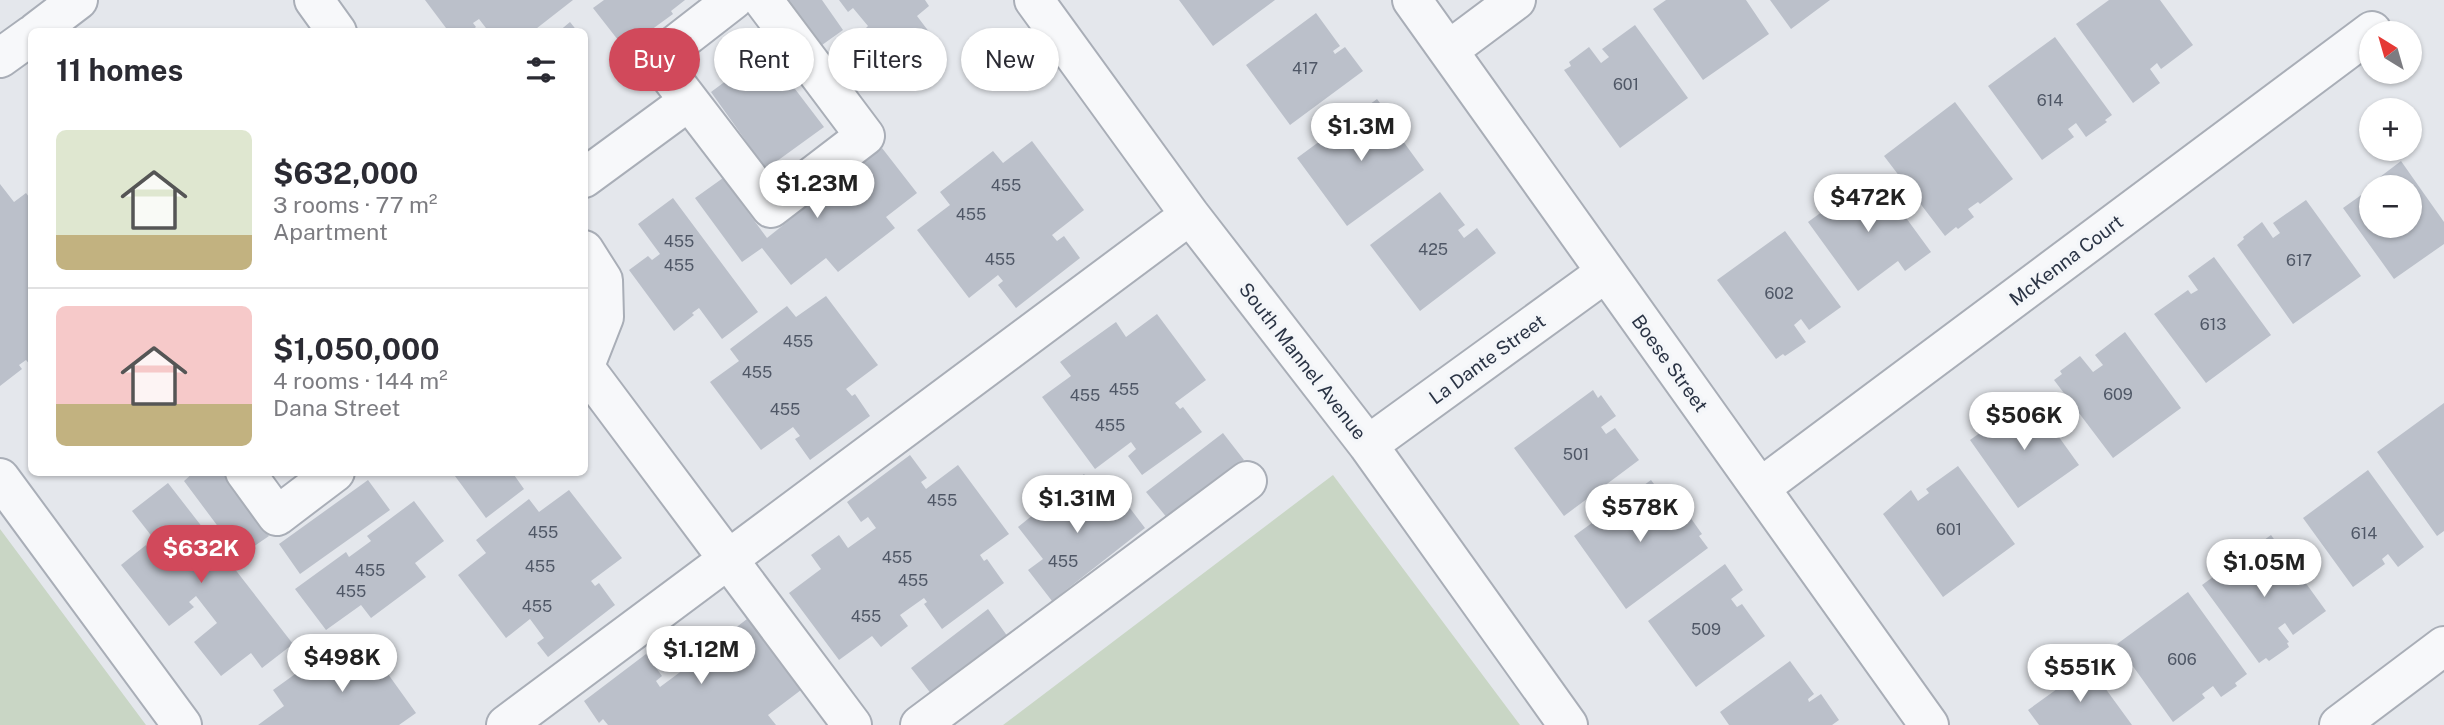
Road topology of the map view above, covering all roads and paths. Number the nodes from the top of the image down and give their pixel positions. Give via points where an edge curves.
1 (78, 0) edge
2 (314, 0) edge
3 (733, 0) edge
4 (763, 0) edge
5 (1034, 0) edge
6 (1412, 0) edge
7 (1516, 0) edge
8 (41, 28) edge
9 (334, 28) edge
10 (28, 37) edge
11 (2359, 41) edge
12 (1449, 50) junction
13 (0, 58) edge
14 (690, 101) junction
15 (588, 175) edge
16 (1190, 215) junction
17 (588, 256) edge
18 (1605, 273) junction
19 (588, 360) edge
20 (588, 372) edge
21 (1368, 445) junction
22 (247, 476) edge
23 (330, 476) edge
24 (0, 478) edge
25 (1247, 481) dead end
26 (1760, 488) junction
27 (727, 559) junction
28 (2444, 646) edge
29 (182, 725) edge
30 (506, 725) edge
31 (852, 725) edge
32 (920, 725) edge
33 (1568, 725) edge
34 (1929, 725) edge
35 (2339, 725) edge

1 - 8 street
2 - 9 street
3 - 14 street via 657,59
4 - 14 street via 865,136 771,208
5 - 16 street, South Mannel Avenue
6 - 12 street, Boese Street
7 - 12 street
10 - 13 street
11 - 26 street, McKenna Court
12 - 18 street, Boese Street
14 - 15 street
16 - 21 street, South Mannel Avenue
16 - 27 street
17 - 19 street via 603,280 604,317
18 - 21 street, La Dante Street
18 - 26 street, Boese Street
20 - 27 street
21 - 33 street, South Mannel Avenue
22 - 23 street via 277,516
24 - 29 street
25 - 32 street
26 - 34 street, Boese Street
27 - 30 street
27 - 31 street
28 - 35 street

